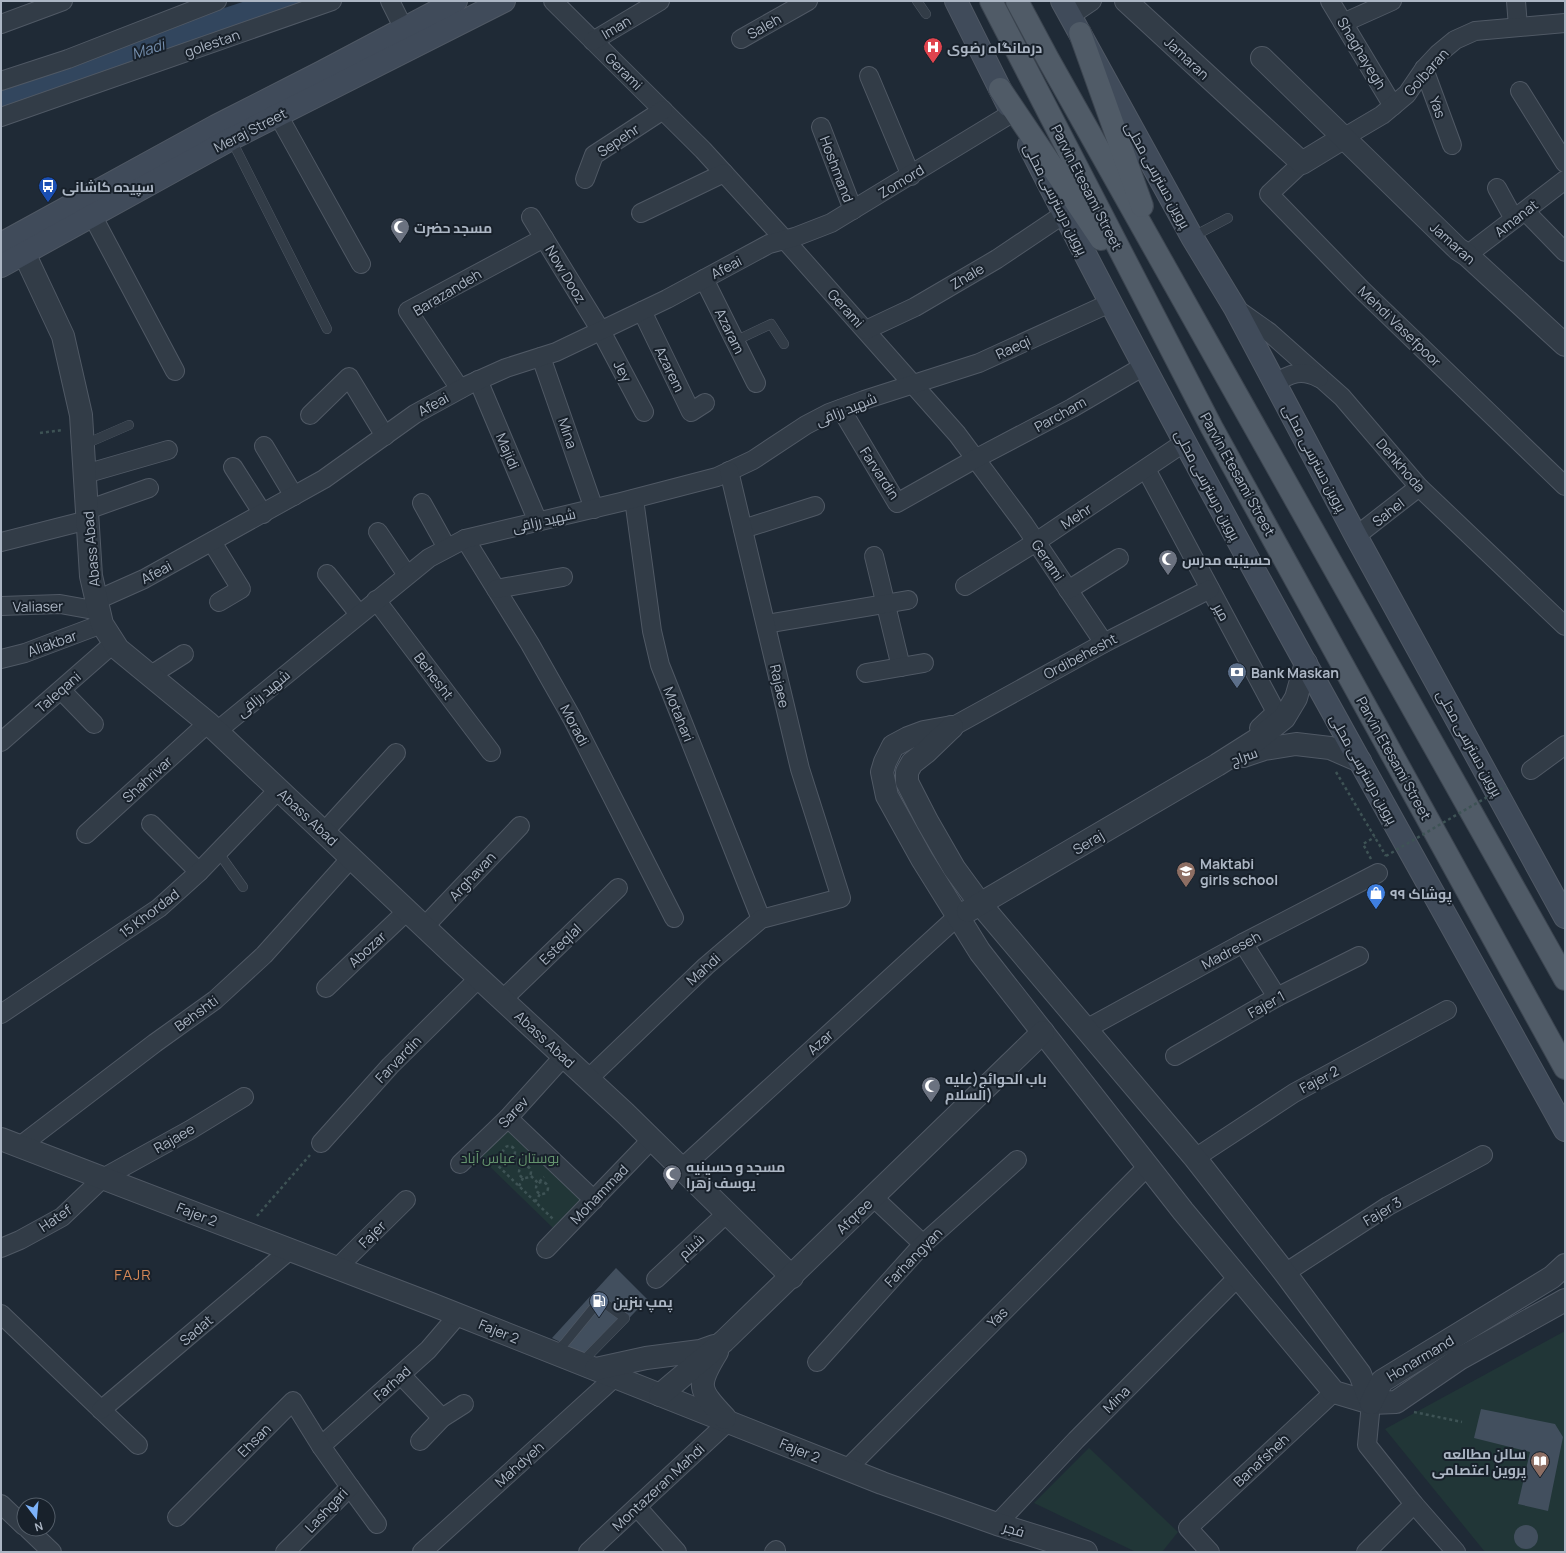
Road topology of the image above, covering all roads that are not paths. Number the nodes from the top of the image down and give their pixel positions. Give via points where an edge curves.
1 (63, 1) edge
2 (217, 1) edge
3 (332, 1) edge
4 (390, 1) edge
5 (456, 1) edge
6 (504, 1) edge
7 (553, 1) edge
8 (660, 1) edge
9 (808, 1) edge
10 (916, 1) edge
11 (956, 1) edge
12 (990, 1) edge
13 (1017, 1) edge
14 (1092, 1) edge
15 (1126, 1) edge
16 (1330, 1) edge
17 (1392, 1) edge
18 (1516, 1) edge
19 (926, 14) dead end
20 (1071, 17) edge
21 (1343, 23) junction
22 (1565, 23) edge
23 (1, 24) edge
24 (1518, 27) junction
25 (404, 29) junction
26 (741, 39) dead end
27 (593, 40) junction
28 (1262, 58) dead end
29 (1424, 69) junction
30 (869, 76) dead end
31 (1, 81) edge
32 (1000, 89) junction
33 (1520, 91) dead end
34 (1393, 106) junction
35 (663, 110) junction
36 (1012, 112) junction
37 (278, 115) junction
38 (1, 118) edge
39 (821, 127) dead end
40 (1343, 138) junction
41 (230, 139) junction
42 (1452, 145) dead end
43 (1302, 163) junction
44 (1565, 163) edge
45 (724, 173) junction
46 (911, 176) junction
47 (585, 179) dead end
48 (1565, 180) edge
49 (1498, 188) dead end
50 (853, 210) junction
51 (641, 213) dead end
52 (1064, 214) junction
53 (92, 215) junction
54 (1520, 215) junction
55 (531, 217) dead end
56 (1228, 218) dead end
57 (1192, 237) junction
58 (544, 238) junction
59 (785, 240) junction
60 (1, 244) edge
61 (1565, 252) edge
62 (24, 253) junction
63 (1467, 255) junction
64 (1163, 263) junction
65 (361, 264) dead end
66 (1, 266) edge
67 (704, 278) junction
68 (1110, 303) junction
69 (1235, 308) junction
70 (642, 311) junction
71 (327, 329) dead end
72 (866, 330) junction
73 (1162, 330) junction
74 (601, 331) junction
75 (735, 341) junction
76 (1564, 341) edge
77 (784, 344) dead end
78 (541, 357) junction
79 (1144, 366) junction
80 (175, 371) dead end
81 (478, 380) junction
82 (1323, 380) junction
83 (756, 383) dead end
84 (913, 384) junction
85 (1275, 384) junction
86 (460, 389) junction
87 (705, 404) dead end
88 (841, 409) junction
89 (644, 412) dead end
90 (310, 415) dead end
91 (130, 425) dead end
92 (385, 436) junction
93 (1185, 442) junction
94 (83, 445) junction
95 (264, 446) dead end
96 (168, 450) dead end
97 (975, 459) junction
98 (233, 467) dead end
99 (1146, 469) junction
100 (729, 471) junction
101 (85, 474) junction
102 (1565, 486) edge
103 (149, 488) dead end
104 (1419, 488) junction
105 (294, 496) junction
106 (634, 499) junction
107 (422, 503) dead end
108 (815, 506) dead end
109 (594, 509) junction
110 (263, 514) junction
111 (87, 515) junction
112 (538, 522) junction
113 (743, 529) junction
114 (378, 532) dead end
115 (1356, 536) junction
116 (465, 539) junction
117 (1, 542) edge
118 (212, 542) junction
119 (1036, 542) junction
120 (447, 548) junction
121 (874, 556) dead end
122 (1118, 558) dead end
123 (327, 574) dead end
124 (407, 575) junction
125 (563, 576) dead end
126 (965, 586) dead end
127 (496, 589) junction
128 (1068, 590) junction
129 (1210, 590) junction
130 (376, 600) junction
131 (908, 600) dead end
132 (218, 602) dead end
133 (886, 604) junction
134 (1, 606) edge
135 (99, 612) junction
136 (359, 614) junction
137 (766, 624) junction
138 (1565, 626) edge
139 (114, 643) junction
140 (1104, 643) junction
141 (184, 654) dead end
142 (1, 659) edge
143 (924, 663) dead end
144 (1306, 663) junction
145 (902, 667) junction
146 (866, 673) dead end
147 (151, 675) junction
148 (61, 690) junction
149 (94, 724) dead end
150 (212, 727) junction
151 (952, 727) junction
152 (1, 742) edge
153 (1565, 745) edge
154 (1244, 748) junction
155 (491, 752) dead end
156 (396, 753) dead end
157 (1360, 761) junction
158 (1217, 765) junction
159 (1531, 770) dead end
160 (279, 790) junction
161 (151, 824) dead end
162 (520, 826) dead end
163 (324, 832) junction
164 (86, 834) dead end
165 (218, 852) junction
166 (351, 858) junction
167 (199, 872) junction
168 (1378, 873) road end
169 (244, 887) dead end
170 (618, 888) dead end
171 (841, 898) joint
172 (981, 905) junction
173 (407, 911) junction
174 (958, 916) junction
175 (1565, 917) edge
176 (674, 918) dead end
177 (761, 919) junction
178 (424, 927) junction
179 (1243, 943) junction
180 (1359, 956) dead end
181 (479, 978) junction
182 (1565, 979) edge
183 (326, 988) dead end
184 (1277, 997) junction
185 (502, 1000) junction
186 (1447, 1010) dead end
187 (1, 1014) edge
188 (1086, 1029) junction
189 (1043, 1032) junction
190 (564, 1056) junction
191 (1175, 1056) dead end
192 (1565, 1068) edge
193 (588, 1079) junction
194 (244, 1097) dead end
195 (508, 1118) junction
196 (1565, 1130) edge
197 (652, 1139) junction
198 (11, 1142) edge
199 (321, 1143) road end
200 (1482, 1155) dead end
201 (1195, 1158) junction
202 (1017, 1160) dead end
203 (460, 1164) dead end
204 (1148, 1166) junction
205 (682, 1168) junction
206 (103, 1178) junction
207 (874, 1197) junction
208 (406, 1200) dead end
209 (594, 1200) junction
210 (727, 1213) junction
211 (923, 1244) junction
212 (1, 1248) edge
213 (546, 1249) dead end
214 (290, 1250) junction
215 (337, 1268) junction
216 (1558, 1271) edge
217 (1285, 1273) junction
218 (792, 1277) junction
219 (1238, 1277) junction
220 (656, 1279) dead end
221 (1565, 1296) edge
222 (1565, 1300) edge
223 (1, 1314) edge
224 (458, 1315) junction
225 (724, 1341) junction
226 (553, 1352) junction
227 (817, 1362) dead end
228 (598, 1370) junction
229 (401, 1375) junction
230 (1334, 1392) junction
231 (660, 1395) junction
232 (464, 1404) dead end
233 (1371, 1404) junction
234 (102, 1410) junction
235 (442, 1418) junction
236 (728, 1422) junction
237 (420, 1441) dead end
238 (138, 1445) dead end
239 (321, 1446) junction
240 (847, 1469) junction
241 (350, 1487) junction
242 (1, 1504) edge
243 (1414, 1504) junction
244 (637, 1507) junction
245 (16, 1518) edge
246 (177, 1518) dead end
247 (376, 1524) dead end
248 (997, 1524) junction
249 (36, 1537) edge
250 (52, 1552) edge
251 (285, 1552) edge
252 (422, 1552) edge
253 (588, 1552) edge
254 (677, 1552) edge
255 (1050, 1552) edge
256 (1086, 1552) edge
257 (1210, 1552) edge
258 (1366, 1552) edge
259 (1456, 1552) edge

1 - 23 street
2 - 31 street via 68,59
3 - 38 street, golestan
4 - 25 street
5 - 25 main road, Meraj Street
6 - 37 main road, Meraj Street
7 - 27 street, Gerami
8 - 27 street, Iman
9 - 26 street, Saleh
10 - 19 lane
11 - 32 main road, پروین درسترسی محلی
12 - 73 main road, Parvin Etesami Street
13 - 64 main road, Parvin Etesami Street
14 - 20 street
15 - 43 street, Jamaran
16 - 21 street, Shaghayegh
17 - 21 street
18 - 24 street
20 - 57 main road, پروین دسترسی محلی
20 - 64 main road
21 - 34 street, Shaghayegh
22 - 24 street, Golbaran
24 - 29 street, Golbaran via 1476,31 1455,40
25 - 60 main road, Meraj Street via 216,126
27 - 35 street, Gerami
28 - 40 street, Jamaran
29 - 34 street, Golbaran via 1407,94
29 - 42 street, Yas
30 - 46 street
32 - 36 main road, پروین درسترسی محلی
32 - 73 main road
33 - 44 street
34 - 40 street, Golbaran
35 - 45 street, Gerami
35 - 47 street, Sepehr via 594,155
36 - 46 street, Zomord
36 - 52 main road, پروین درسترسی محلی
37 - 41 main road, Meraj Street
37 - 65 street
39 - 50 street, Hoshmand
40 - 43 street
40 - 63 street, Jamaran
41 - 53 main road, Meraj Street
41 - 71 lane
43 - 102 street, Mehdi Vasefpoor via 1269,194 1362,290
45 - 51 street
45 - 59 street, Gerami
46 - 50 street, Zomord
48 - 54 street, Amanat
49 - 54 street
50 - 59 street, Zomord via 831,223
52 - 68 main road, پروین درسترسی محلی
52 - 72 street, Zhale via 915,307
53 - 62 main road, Meraj Street
53 - 80 street
54 - 61 street
54 - 63 street, Amanat
55 - 58 street, Now Dooz
56 - 57 lane
57 - 69 main road, پروین دسترسی محلی
58 - 74 street, Now Dooz
58 - 86 street, Barazandeh via 408,311
59 - 67 street, Afeai via 769,244
59 - 72 street, Gerami
62 - 66 main road, Meraj Street
62 - 94 street, Abass Abad via 63,336 81,415
63 - 76 street, Jamaran
64 - 182 main road, Parvin Etesami Street
67 - 70 street, Afeai
67 - 75 street, Azaram
68 - 79 main road, پروین درسترسی محلی
68 - 84 street, Raeqi via 979,363
69 - 82 street, Dehkhoda via 1270,332
69 - 85 main road, پروین دسترسی محلی
70 - 74 street, Afeai
70 - 87 street, Azarem via 691,412
72 - 84 street, Gerami
73 - 192 main road, Parvin Etesami Street via 1228,456
74 - 78 street, Afeai
74 - 89 street, Jey
75 - 77 lane via 771,324
75 - 83 street, Azaram
78 - 81 street, Afeai
78 - 109 street, Mina
79 - 93 main road, پروین درسترسی محلی
79 - 97 street, Parcham via 1072,408
81 - 86 street, Afeai
81 - 112 street, Majidi
82 - 85 street via 1311,374 1299,373 1286,376
82 - 104 street, Dehkhoda via 1342,397
84 - 88 street, شهید رزاقی
84 - 97 street, Gerami
85 - 115 main road, پروین دسترسی محلی
86 - 92 street, Afeai via 415,414
88 - 97 street, Farvardin via 897,503
88 - 100 street, شهید رزاقی via 806,425 753,460
90 - 92 street via 349,377
91 - 94 lane
92 - 105 street, Afeai via 324,479
93 - 99 street, Mehr
93 - 144 main road, پروین درسترسی محلی
94 - 101 street, Abass Abad
95 - 105 street
96 - 101 street
97 - 119 street, Gerami
98 - 110 street
99 - 119 street, Mehr
99 - 129 street, میر
100 - 106 street, شهید رزاقی
100 - 113 street, Rajaee
101 - 111 street, Abass Abad
103 - 111 street
104 - 115 street, Sahel
104 - 138 street, Dehkhoda
105 - 110 street, Afeai
106 - 109 street, شهید رزاقی
106 - 177 street, Motahari via 652,630 660,665
107 - 120 street
108 - 113 street
109 - 112 street, شهید رزاقی
110 - 118 street, Afeai
111 - 117 street
111 - 135 street, Abass Abad via 91,576
112 - 116 street, شهید رزاقی
113 - 137 street, Rajaee
114 - 124 street
115 - 175 main road, پروین دسترسی محلی
116 - 120 street, شهید رزاقی
116 - 127 street, Moradi
118 - 132 street via 241,589
118 - 135 street, Afeai via 144,579
119 - 126 street, Mehr
119 - 128 street, Gerami
120 - 124 street, شهید رزاقی
121 - 133 street
122 - 128 street
123 - 136 street
124 - 130 street, شهید رزاقی
125 - 127 street
127 - 176 street, Moradi via 572,718
128 - 140 street, Gerami
129 - 140 street, Ordibehesht
129 - 154 street, میر via 1276,712 1255,731
130 - 136 street, شهید رزاقی
130 - 155 street, Behesht
131 - 133 street
133 - 137 street
133 - 145 street
134 - 135 street, Valiaser via 60,604
135 - 139 street, Abass Abad
135 - 142 street, Aliakbar via 25,653
136 - 150 street, شهید رزاقی
137 - 171 street, Rajaee via 800,769
139 - 147 street, Abass Abad
139 - 148 street, Taleqani
140 - 151 street, Ordibehesht
141 - 147 street
143 - 145 street
144 - 154 street, سراج via 1296,698 1284,718
144 - 157 main road, پروین درسترسی محلی
145 - 146 street
147 - 150 street, Abass Abad
148 - 149 street
148 - 152 street, Taleqani
150 - 160 street, Abass Abad
150 - 164 street, Shahrivar
151 - 172 street via 912,763 907,772 906,782 954,868
151 - 174 street via 924,732 893,746 882,772 887,796
153 - 159 street
154 - 158 street, سراج
156 - 163 street
157 - 158 street, سراج via 1330,748 1296,744 1264,749
157 - 196 main road, پروین درسترسی محلی
158 - 172 street, Seraj
160 - 163 street, Abass Abad
160 - 165 street, 15 Khordad
161 - 167 street
162 - 178 street, Arghavan
163 - 166 street, Abass Abad
165 - 167 street, 15 Khordad
165 - 169 lane
166 - 173 street, Abass Abad
166 - 198 street, Behshti via 264,955 215,1000
167 - 187 street, 15 Khordad via 159,908
168 - 179 street, Madreseh
170 - 185 street, Esteqlal
171 - 177 street, Mahdi
172 - 174 street, Seraj
172 - 188 street
173 - 178 street, Abass Abad
173 - 183 street, Abozar
174 - 189 street via 980,952
174 - 205 street, Azar
177 - 193 street, Mahdi via 706,966
178 - 181 street, Abass Abad
179 - 184 street
179 - 188 street, Madreseh
180 - 184 street, Fajer 1
181 - 185 street, Abass Abad
181 - 199 street, Farvardin via 390,1066
184 - 191 street, Fajer 1
185 - 190 street, Abass Abad
186 - 201 street, Fajer 2 via 1294,1092
188 - 201 street
189 - 204 street
189 - 207 street, Afqree
190 - 193 street, Abass Abad
190 - 195 street, Sarev
193 - 197 street, Abass Abad
194 - 206 street, Rajaee
195 - 203 street, Sarev
195 - 209 street
197 - 205 street, Abass Abad
197 - 209 street, Mohammad
198 - 206 street, Fajer 2
200 - 217 street, Fajer 3 via 1388,1206
201 - 217 street
202 - 211 street, Farhangyan
204 - 219 street
204 - 240 street, Yas
205 - 210 street, Abass Abad
206 - 212 street, Hatef via 62,1217
206 - 214 street, Fajer 2
207 - 211 street
207 - 218 street, Afqree
208 - 215 street, Fajer
209 - 213 street, Mohammad
210 - 218 street, Abass Abad
210 - 220 street, شبنم
211 - 227 street, Farhangyan
214 - 215 street, Fajer 2
214 - 234 street, Sadat
215 - 224 street, Fajer 2
216 - 221 street
216 - 233 street, Honarmand via 1382,1381
217 - 233 street via 1360,1374
218 - 225 street, Afqree
219 - 230 street
219 - 248 street, Mina via 1076,1440
222 - 233 street, Honarmand via 1459,1359 1396,1402
223 - 234 street
224 - 226 street, Fajer 2
224 - 229 street, Farhad via 428,1350
225 - 228 street via 700,1351 646,1358
225 - 231 street, Afqree
225 - 236 street via 705,1372 702,1385 704,1395
226 - 228 street, Fajer 2
226 - 228 lane via 564,1344 600,1300 625,1318
228 - 231 street, Fajer 2
228 - 252 street, Mahdyeh
229 - 235 street
229 - 239 street, Farhad
230 - 233 street
230 - 257 street, Banafsheh via 1188,1528
231 - 236 street, Fajer 2
232 - 235 street
233 - 243 street via 1367,1445
234 - 238 street
235 - 237 street
236 - 240 street, Fajer 2
236 - 244 street, Montazeran Mahdi
239 - 241 street, Lashgari
239 - 246 street, Ehsan via 293,1401
240 - 248 street, Fajer 2
241 - 247 street
241 - 251 street, Lashgari
242 - 245 street
243 - 258 street
243 - 259 street
244 - 253 street, Montazeran Mahdi
244 - 254 street
248 - 255 street, فجر
248 - 256 street, فجر
249 - 250 street

